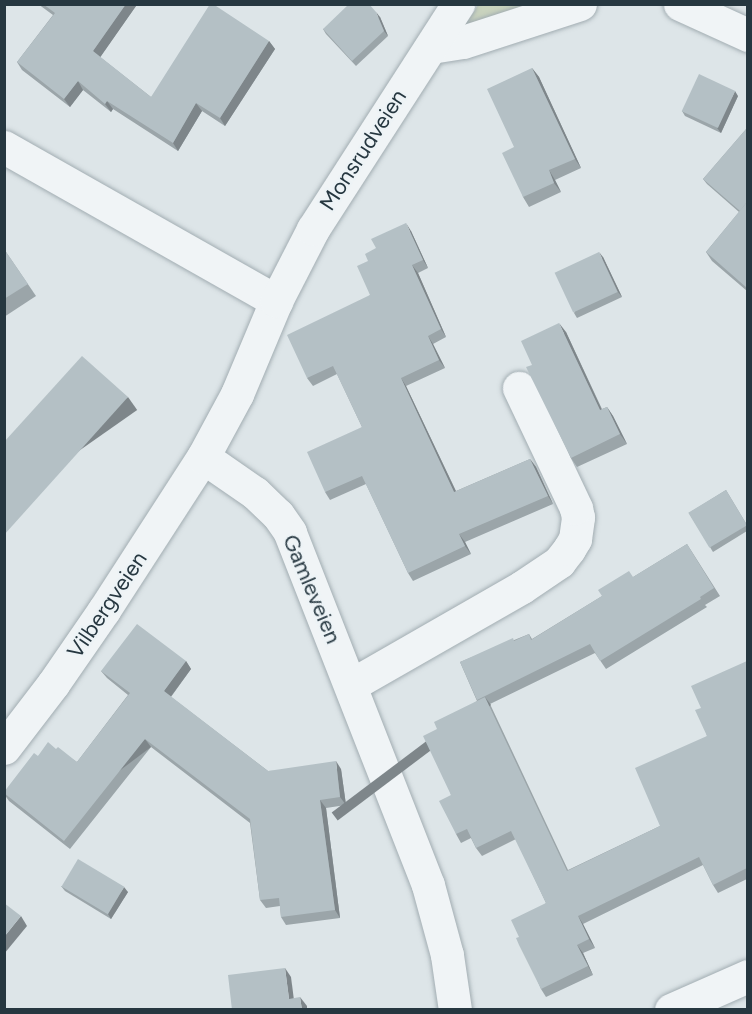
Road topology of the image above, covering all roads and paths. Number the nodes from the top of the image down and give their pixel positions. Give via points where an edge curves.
1 (458, 4) edge
2 (580, 4) edge
3 (680, 4) edge
4 (747, 34) edge
5 (430, 47) junction
6 (4, 147) edge
7 (276, 301) junction
8 (519, 388) dead end
9 (203, 457) junction
10 (351, 685) junction
11 (4, 748) edge
12 (747, 976) edge
13 (455, 1010) edge
14 (671, 1010) edge

1 - 5 street, Monsrudveien
2 - 5 street via 463,42
3 - 4 street
5 - 7 street, Monsrudveien via 336,190
6 - 7 street
7 - 9 street via 237,394
8 - 10 street via 576,508 575,538 569,549 559,562 522,587
9 - 10 street, Gamleveien via 255,493 290,532
9 - 11 street, Vilbergveien via 54,684
10 - 13 street, Gamleveien via 428,885 447,955
12 - 14 street

